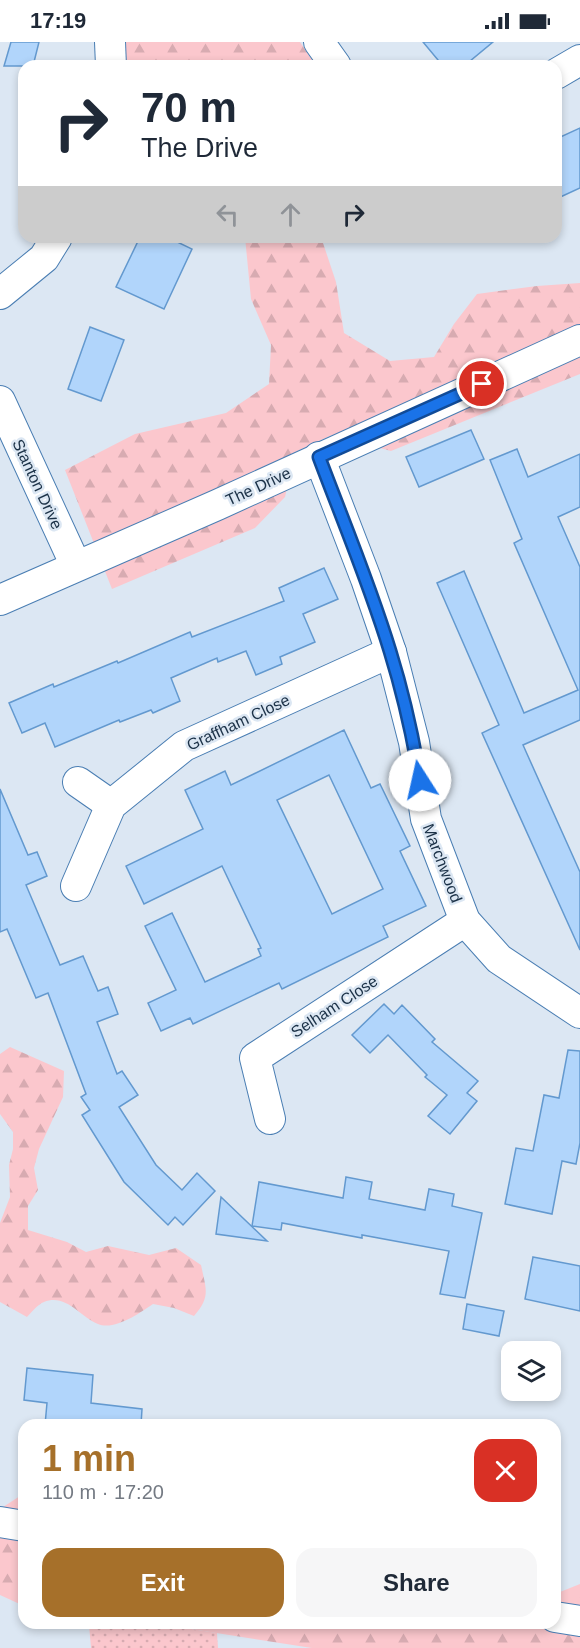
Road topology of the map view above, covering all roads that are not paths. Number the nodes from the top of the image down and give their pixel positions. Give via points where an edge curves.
1 (110, 42) edge
2 (319, 42) edge
3 (111, 60) edge
4 (332, 60) edge
5 (580, 60) edge
6 (562, 70) edge
7 (53, 243) edge
8 (0, 294) edge
9 (580, 340) edge
10 (0, 401) edge
11 (319, 457) junction
12 (76, 566) junction
13 (0, 600) edge
14 (391, 651) junction
15 (78, 782) dead end
16 (111, 806) junction
17 (76, 886) dead end
18 (465, 921) junction
19 (580, 1013) edge
20 (270, 1119) dead end
21 (0, 1522) edge
22 (18, 1525) edge
23 (561, 1618) edge
24 (580, 1621) edge

1 - 3 street
2 - 4 street
5 - 6 street
7 - 8 street via 44,258
9 - 11 street, The Drive
10 - 12 street, Stanton Drive
11 - 12 street, The Drive
11 - 14 street, Marchwood
12 - 13 street, The Drive
14 - 16 street, Graffham Close via 184,746
14 - 18 street, Marchwood via 414,742 426,819
15 - 16 street
16 - 17 street, Graffham Close
18 - 19 street, Marchwood via 499,959
18 - 20 street, Selham Close via 255,1058
21 - 22 street
23 - 24 street

